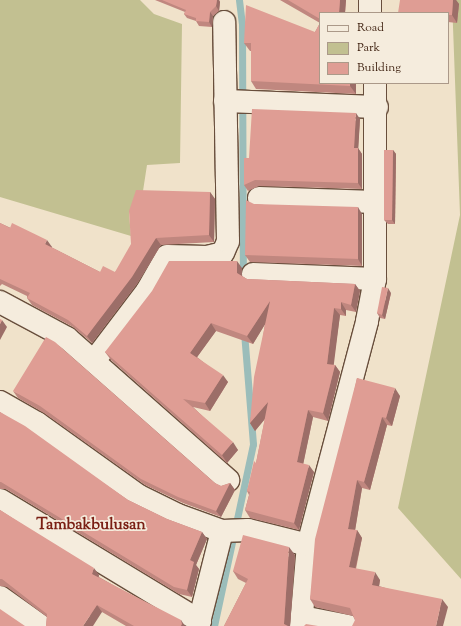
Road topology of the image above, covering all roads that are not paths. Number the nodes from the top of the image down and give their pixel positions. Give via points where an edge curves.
1 (370, 0) edge
2 (370, 12) edge
3 (224, 22) dead end
4 (375, 84) edge
5 (239, 102) junction
6 (377, 107) junction
7 (259, 198) dead end
8 (375, 202) junction
9 (253, 274) dead end
10 (375, 280) junction
11 (0, 302) edge
12 (94, 361) junction
13 (0, 402) edge
14 (228, 480) dead end
15 (0, 500) edge
16 (233, 530) junction
17 (308, 545) junction
18 (0, 597) edge
19 (302, 621) edge
20 (199, 623) edge
21 (41, 626) edge
22 (348, 626) edge

1 - 2 street
3 - 5 street
4 - 6 street
5 - 6 street
5 - 12 street via 229,233 223,253 207,257 167,256 147,291
6 - 8 street
7 - 8 street
8 - 10 street
9 - 10 street
10 - 17 street via 367,321
11 - 12 street via 67,338
12 - 14 street
13 - 16 street via 37,423 139,496 178,515
15 - 20 street
16 - 17 street
16 - 20 street
17 - 19 street
18 - 21 street
19 - 22 street

